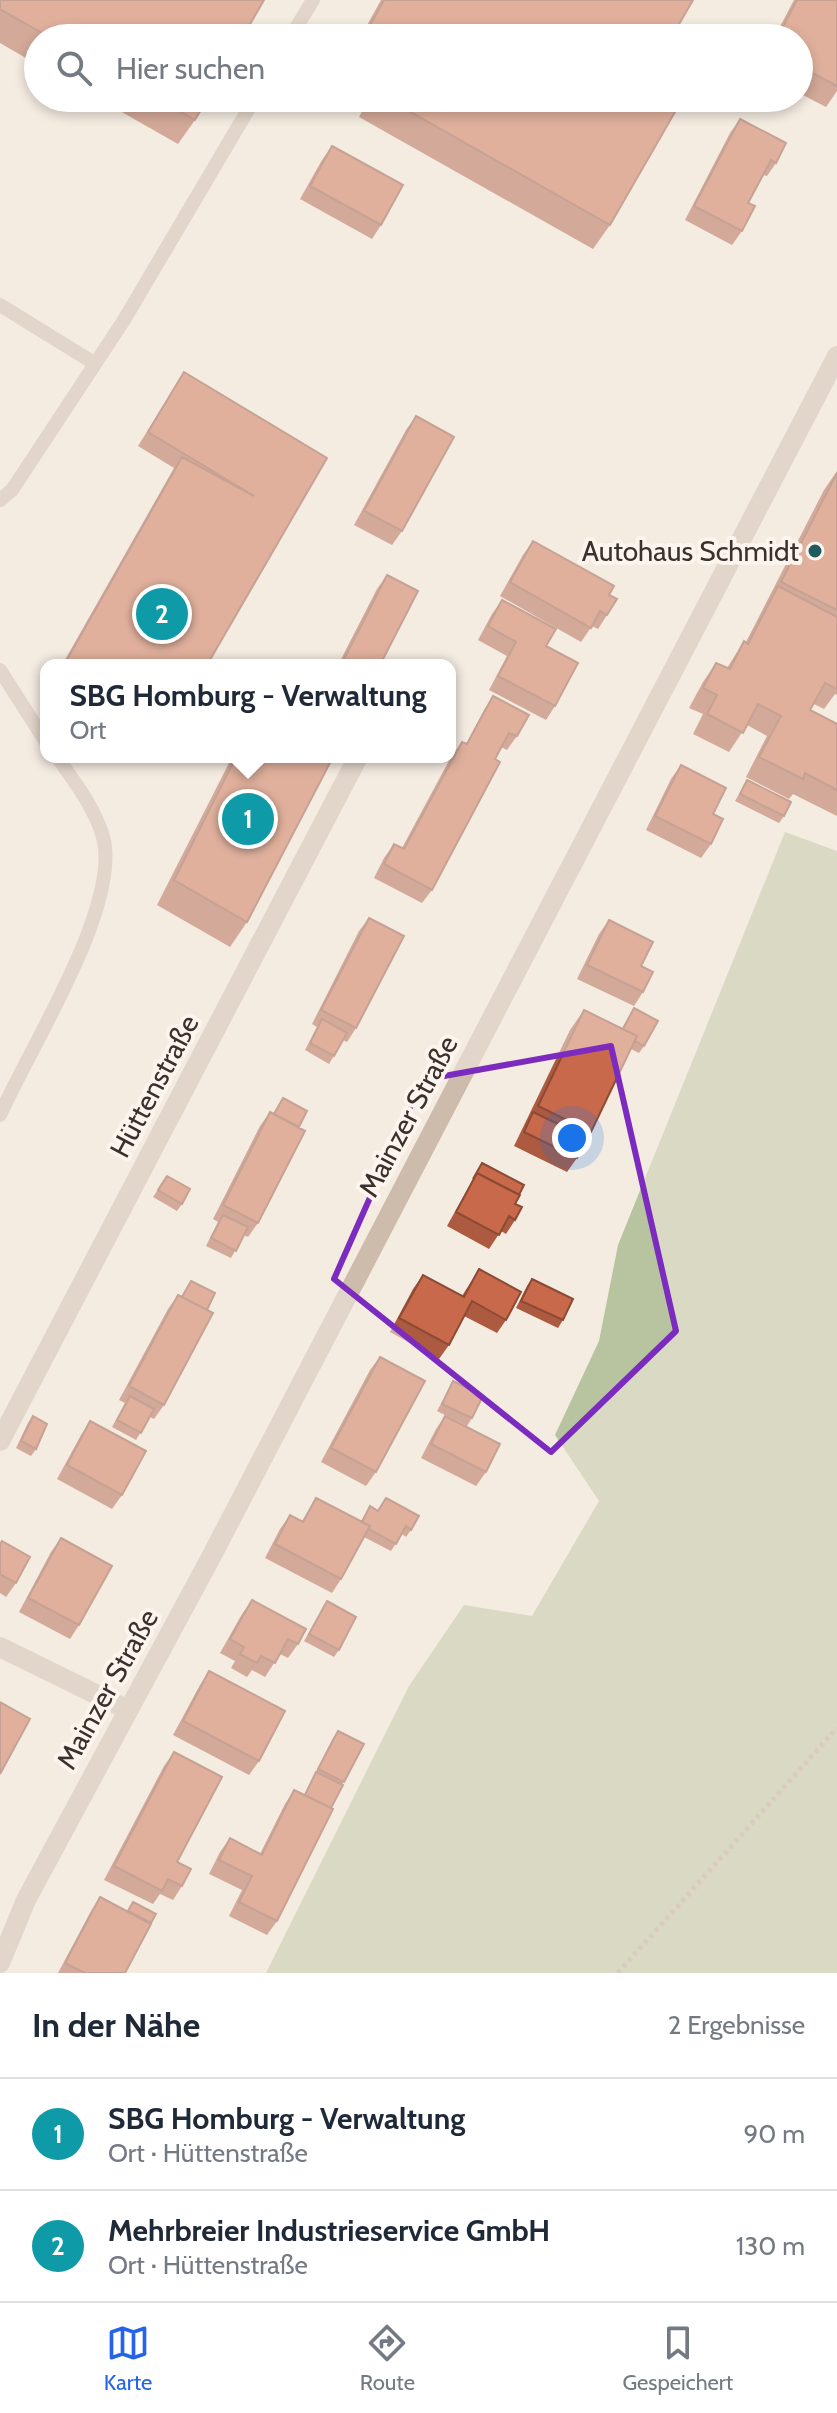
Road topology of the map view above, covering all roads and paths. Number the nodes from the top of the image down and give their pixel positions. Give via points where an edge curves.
1 (313, 0) edge
2 (298, 24) edge
3 (247, 112) edge
4 (0, 305) edge
5 (837, 356) edge
6 (94, 363) junction
7 (0, 500) edge
8 (0, 670) edge
9 (40, 733) edge
10 (61, 763) edge
11 (355, 763) edge
12 (0, 1115) edge
13 (0, 1441) edge
14 (0, 1647) edge
15 (126, 1709) junction
16 (837, 1728) edge
17 (26, 1900) junction
18 (0, 1931) edge
19 (0, 1963) edge
20 (618, 1973) edge

1 - 2 lane
3 - 6 lane
4 - 6 lane
5 - 15 street, Mainzer Straße via 210,1559
6 - 7 lane via 12,490
8 - 9 lane
10 - 12 lane via 103,837 105,872 94,920
11 - 13 street, Hüttenstraße
14 - 15 street
15 - 17 street, Mainzer Straße
16 - 20 path
17 - 18 street, Mainzer Straße
17 - 19 street, Mainzer Straße

